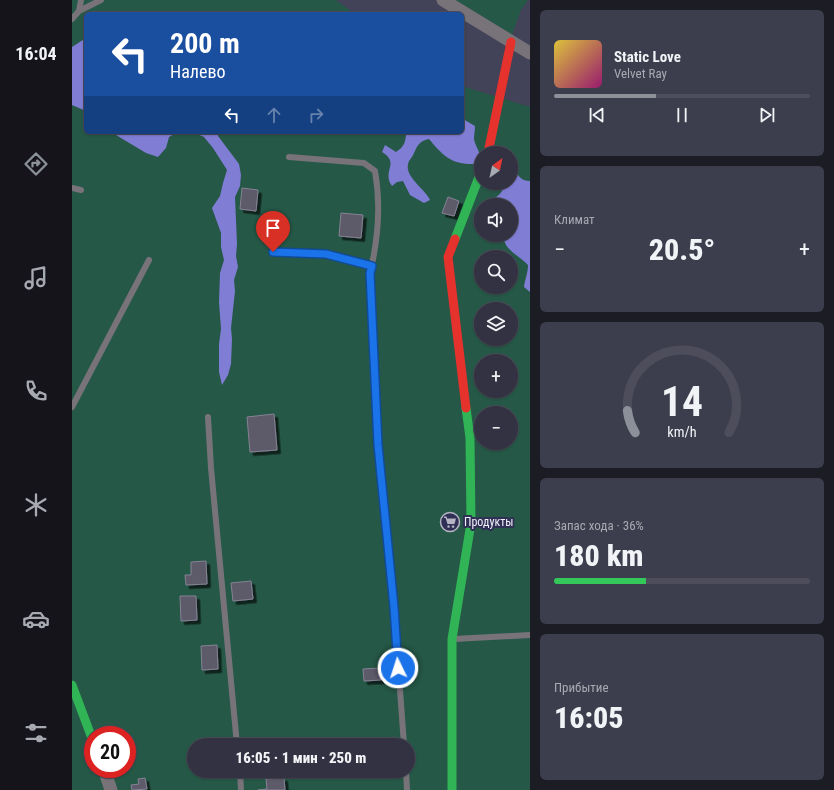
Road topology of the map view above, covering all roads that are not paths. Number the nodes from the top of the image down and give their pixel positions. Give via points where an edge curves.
1 (81, 0) edge
2 (101, 0) edge
3 (443, 0) edge
4 (79, 11) junction
5 (462, 12) edge
6 (464, 13) edge
7 (72, 19) edge
8 (511, 42) junction
9 (530, 53) edge
10 (489, 146) edge
11 (289, 157) dead end
12 (72, 188) edge
13 (81, 190) dead end
14 (474, 190) edge
15 (273, 252) dead end
16 (149, 260) dead end
17 (372, 266) junction
18 (72, 406) edge
19 (208, 417) dead end
20 (530, 635) edge
21 (452, 639) junction
22 (72, 685) edge
23 (87, 726) edge
24 (236, 738) edge
25 (403, 738) edge
26 (107, 778) edge
27 (240, 778) edge
28 (406, 778) edge
29 (111, 790) edge
30 (241, 790) edge
31 (407, 790) edge
32 (452, 790) edge

1 - 4 lane
2 - 4 lane
3 - 5 street
4 - 7 lane
6 - 8 street
8 - 9 street
8 - 10 street
11 - 17 lane via 364,163 375,171 378,191 376,247
12 - 13 lane
14 - 21 street via 448,257 470,438 471,523
15 - 17 lane via 326,254
16 - 18 lane
17 - 25 lane via 370,273 378,445
19 - 24 lane
20 - 21 lane
21 - 32 street
22 - 23 street
26 - 29 street
27 - 30 lane
28 - 31 lane

